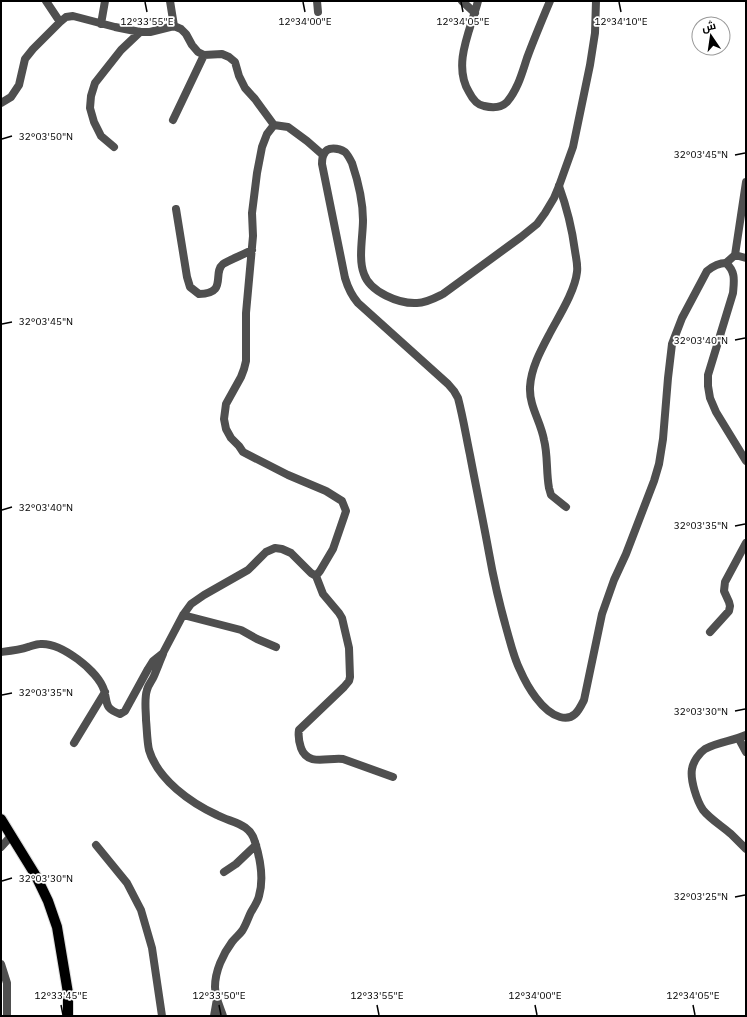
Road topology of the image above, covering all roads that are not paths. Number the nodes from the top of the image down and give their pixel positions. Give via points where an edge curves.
1 (46, 1) edge
2 (105, 1) edge
3 (170, 1) edge
4 (317, 1) edge
5 (462, 1) edge
6 (478, 1) edge
7 (550, 1) edge
8 (596, 1) edge
9 (318, 12) dead end
10 (475, 13) junction
11 (60, 22) junction
12 (101, 24) junction
13 (174, 26) junction
14 (140, 32) junction
15 (204, 55) junction
16 (1, 103) edge
17 (173, 120) dead end
18 (274, 125) junction
19 (114, 147) dead end
20 (322, 155) junction
21 (746, 182) edge
22 (559, 186) junction
23 (176, 209) dead end
24 (252, 250) junction
25 (734, 255) junction
26 (746, 258) edge
27 (726, 263) junction
28 (746, 461) edge
29 (566, 507) dead end
30 (746, 543) edge
31 (316, 576) junction
32 (183, 615) junction
33 (710, 632) dead end
34 (276, 647) dead end
35 (3, 650) edge
36 (163, 653) junction
37 (105, 692) junction
38 (742, 737) edge
39 (74, 743) dead end
40 (746, 752) edge
41 (393, 777) dead end
42 (1, 819) edge
43 (11, 836) junction
44 (256, 844) junction
45 (96, 845) dead end
46 (1, 847) edge
47 (746, 849) edge
48 (224, 872) dead end
49 (1, 964) edge
50 (3, 975) edge
51 (217, 998) junction
52 (7, 1016) edge
53 (68, 1016) edge
54 (162, 1016) edge
55 (214, 1016) edge
56 (223, 1016) edge

1 - 11 street
2 - 12 street
3 - 13 street
4 - 9 street
5 - 10 street
6 - 10 street
7 - 10 street via 514,93 505,104 496,108 483,106 473,99 465,86 462,58
8 - 22 street via 590,65 572,147
11 - 12 street via 66,17 73,16
11 - 16 street via 33,49 25,60 19,85 11,97
12 - 14 street
13 - 14 street
13 - 15 street via 181,29 198,52
14 - 19 street via 120,50 95,83 90,96 94,122 101,136
15 - 17 street
15 - 18 street via 222,54 235,62 245,88
18 - 20 street via 288,127
18 - 24 street via 262,147 257,173 252,213
20 - 22 street via 330,149 342,151 349,157 355,172 362,202 361,262 368,283 377,291 405,302 430,301 443,294 537,224
20 - 27 street via 345,278 352,295 448,384 458,398 502,614 519,669 527,685 554,716 572,717 579,711 584,700 602,614 659,464 672,344 706,271 719,263
21 - 25 street
22 - 29 street via 568,210 578,272 572,292 536,362 530,387 534,413 545,442 548,488 551,495
23 - 24 street via 186,276 190,287 199,294 208,294 215,289 220,268 224,264
24 - 31 street via 246,313 246,361 241,377 226,404 224,419 231,438 244,452 342,501 346,512 333,549
25 - 26 street
25 - 27 street
27 - 28 street via 733,271 733,293 708,375 708,386 716,412
30 - 33 street via 725,582 724,591 730,606 728,611
31 - 32 street via 291,553 275,548 266,552 248,570 191,604
31 - 41 street via 323,594 342,618 349,648 350,677 344,687 299,730 302,751 310,759 343,759
32 - 34 street via 241,630
32 - 36 street
35 - 37 street via 40,644 64,650 89,669
36 - 37 street via 148,669 125,711 120,714 107,706
36 - 44 street via 147,690 145,706 146,730 152,758 171,785 198,805 242,825 250,831
37 - 39 street
38 - 40 street
38 - 47 street via 705,749 697,757 692,769 693,785 704,811
42 - 43 main road
43 - 46 street
43 - 53 main road via 36,876 57,927 68,993
44 - 48 street
44 - 51 street via 261,884 259,897 242,931 232,942 219,966 215,988
45 - 54 street via 127,883 141,910 152,948
49 - 50 street
50 - 52 street via 7,983
51 - 55 street
51 - 56 street

